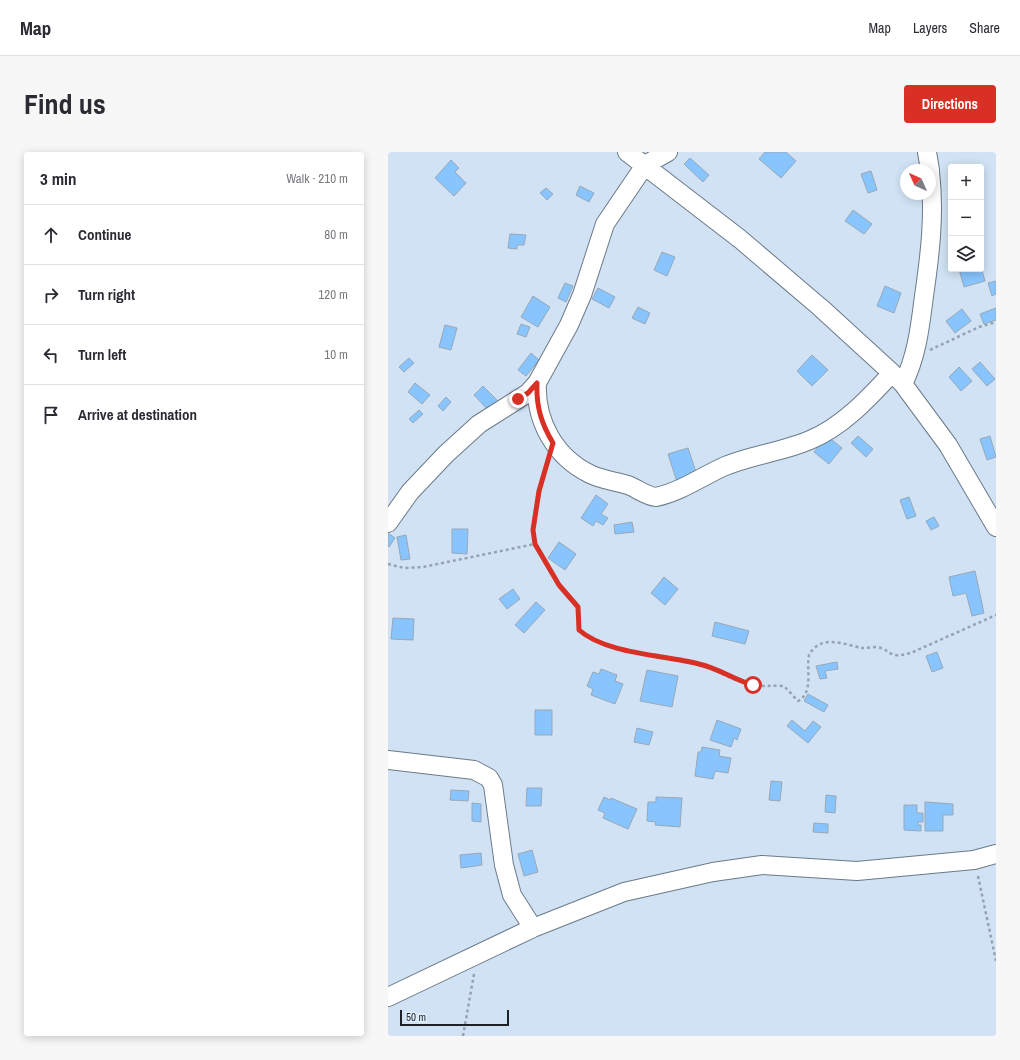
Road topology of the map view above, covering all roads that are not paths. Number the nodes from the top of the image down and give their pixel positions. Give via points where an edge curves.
1 (627, 152) edge
2 (668, 152) edge
3 (927, 152) edge
4 (929, 164) edge
5 (645, 165) junction
6 (933, 200) edge
7 (898, 379) junction
8 (537, 383) junction
9 (388, 523) edge
10 (996, 527) edge
11 (388, 760) edge
12 (996, 854) edge
13 (533, 928) junction
14 (388, 997) edge

1 - 5 street
2 - 5 street
3 - 4 street
5 - 7 street via 740,239 821,308
5 - 8 street via 605,224 582,295 569,325
6 - 7 street via 927,277 915,357
7 - 8 street via 877,389 825,433 809,441 722,467 663,495 651,496 626,484 590,474 564,455 544,428 536,400
7 - 10 street via 948,445
8 - 9 street via 528,393 479,424 446,454 410,492
11 - 13 street via 474,770 489,778 493,785 504,865 512,895
12 - 13 street via 974,860 857,872 762,865 713,872 624,892
13 - 14 street

